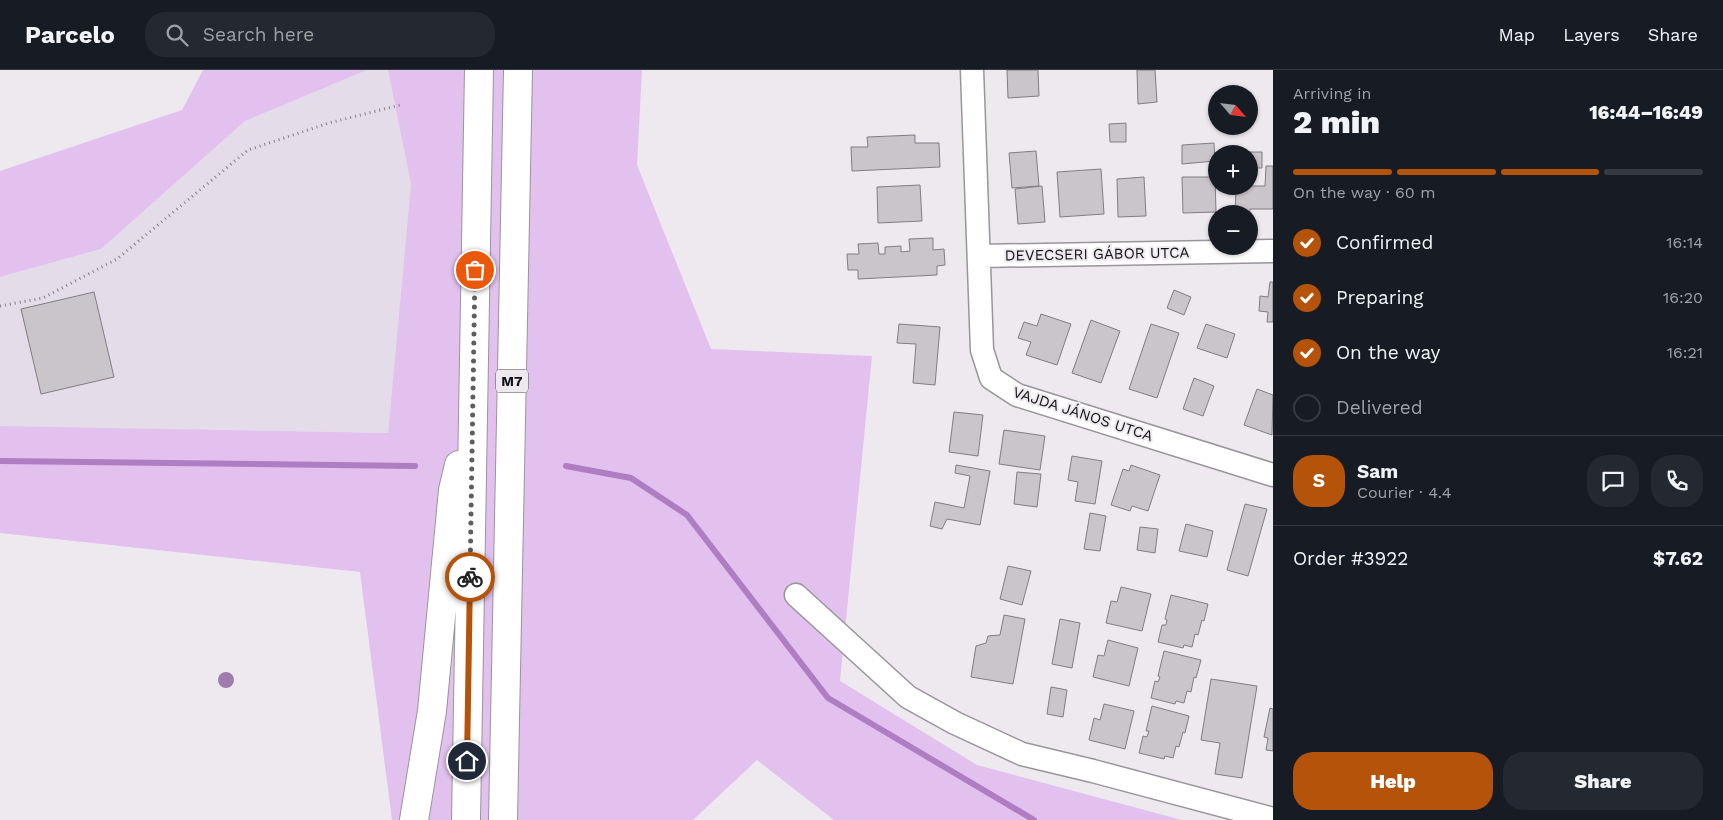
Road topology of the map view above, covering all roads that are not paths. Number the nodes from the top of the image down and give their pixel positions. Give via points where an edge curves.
1 (479, 70) edge
2 (518, 70) edge
3 (972, 70) edge
4 (1273, 251) edge
5 (980, 256) junction
6 (472, 410) junction
7 (1273, 475) edge
8 (796, 595) dead end
9 (505, 691) junction
10 (1273, 819) edge
11 (414, 820) edge
12 (466, 820) edge
13 (503, 820) edge
14 (521, 820) edge

1 - 6 highway, M7
2 - 9 highway, M7
3 - 5 street, VAJDA JÁNOS UTCA
4 - 5 street, DEVECSERI GÁBOR UTCA
5 - 7 street, VAJDA JÁNOS UTCA via 982,350 991,378 1017,395
6 - 11 highway via 453,490 432,711
6 - 12 highway, M7
8 - 10 street via 908,697 972,731 1022,754
9 - 13 highway, M7
9 - 14 highway

